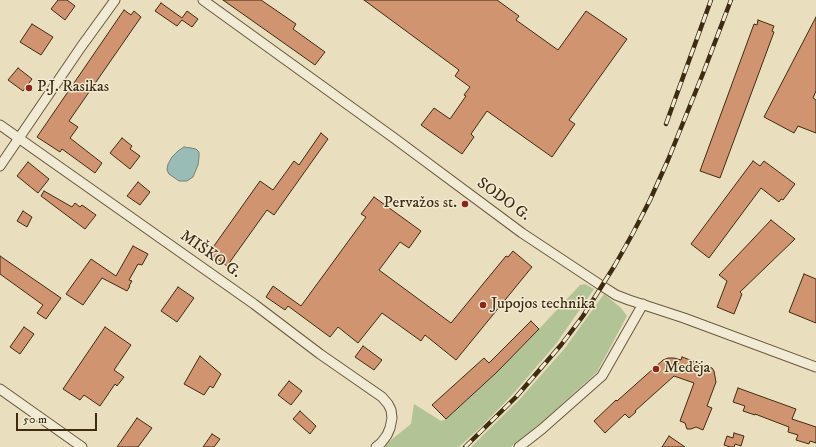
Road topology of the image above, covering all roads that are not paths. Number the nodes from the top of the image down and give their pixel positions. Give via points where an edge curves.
1 (115, 0) edge
2 (204, 0) edge
3 (0, 125) edge
4 (18, 139) junction
5 (0, 166) edge
6 (643, 304) junction
7 (816, 367) edge
8 (0, 389) edge
9 (82, 447) edge
10 (376, 447) edge
11 (519, 447) edge

1 - 4 street
2 - 6 street, SODO G. via 522,233 616,295
3 - 4 street, MIŠKO G.
4 - 5 street
4 - 10 street, MIŠKO G. via 382,397 391,410 392,418 387,435
6 - 7 street, SODO G.
6 - 11 street via 602,376
8 - 9 street

